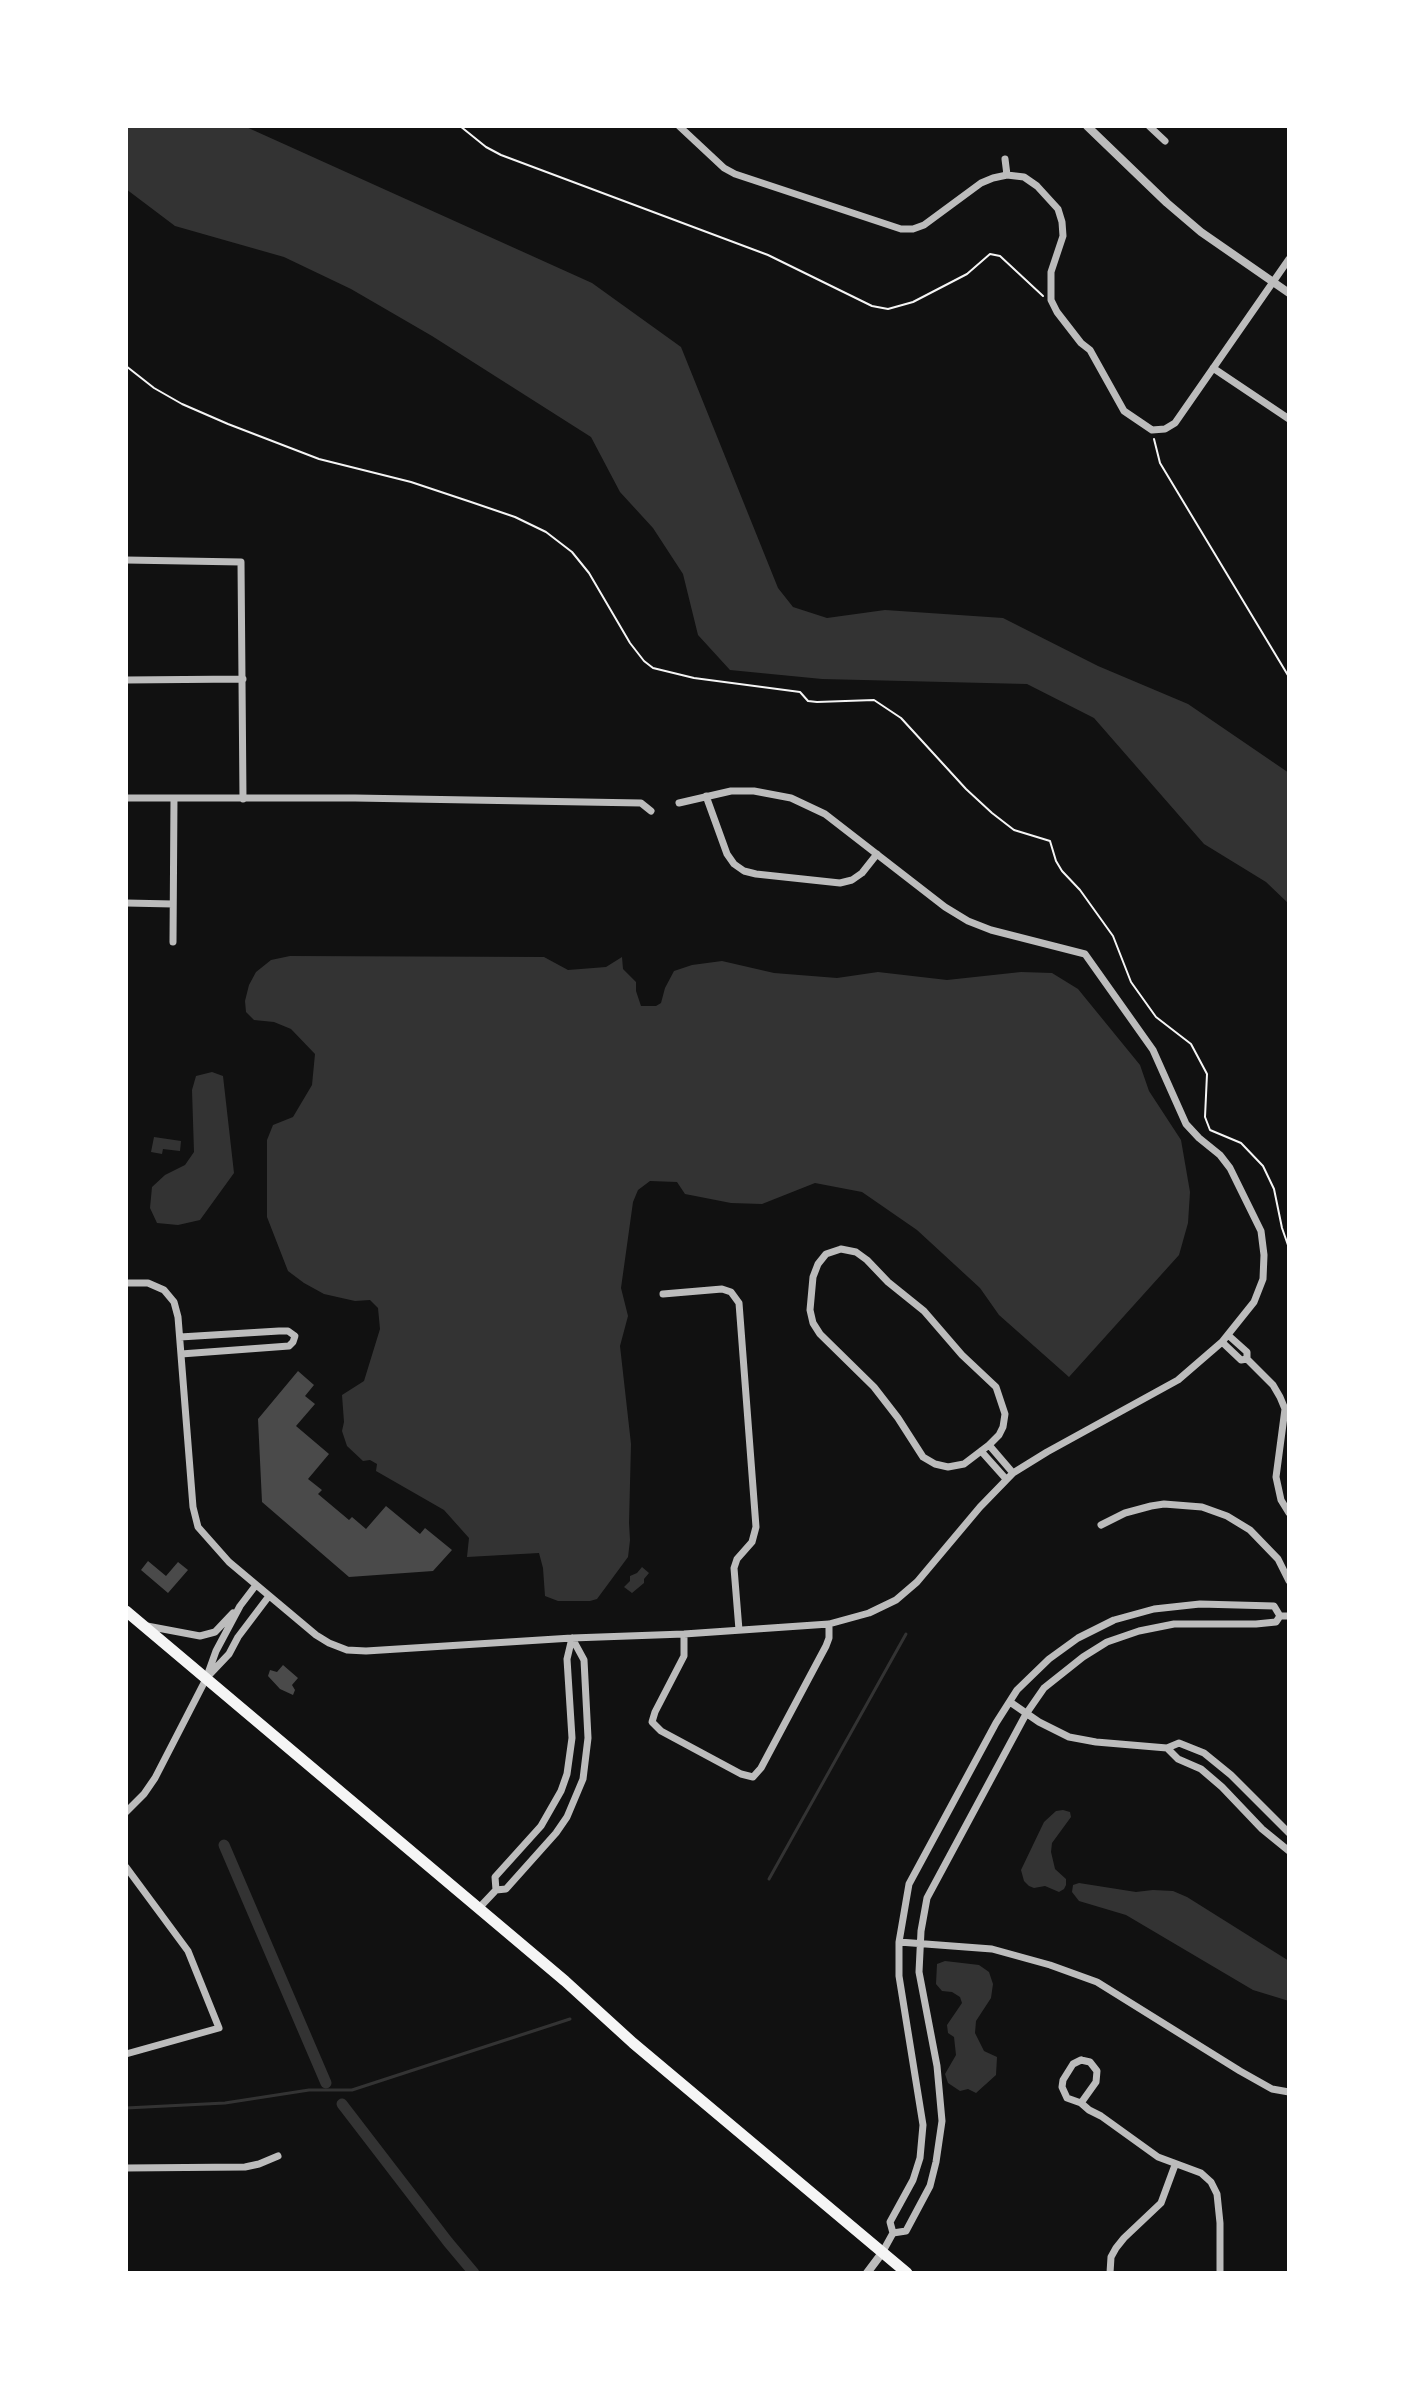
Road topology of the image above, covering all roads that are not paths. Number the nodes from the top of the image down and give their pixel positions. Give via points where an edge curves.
1 (679, 126) edge
2 (1087, 126) edge
3 (1149, 126) edge
4 (1165, 141) dead end
5 (1005, 159) dead end
6 (1007, 175) junction
7 (1289, 259) edge
8 (1273, 282) junction
9 (1289, 293) edge
10 (1213, 368) junction
11 (1289, 419) edge
12 (126, 560) edge
13 (243, 679) junction
14 (126, 680) edge
15 (706, 796) junction
16 (126, 798) edge
17 (174, 798) junction
18 (243, 799) junction
19 (679, 803) dead end
20 (651, 811) dead end
21 (877, 854) junction
22 (126, 903) edge
23 (173, 904) junction
24 (173, 942) dead end
25 (126, 1283) edge
26 (663, 1294) dead end
27 (180, 1337) junction
28 (1225, 1338) junction
29 (181, 1354) junction
30 (989, 1445) junction
31 (981, 1451) junction
32 (1013, 1473) junction
33 (1006, 1479) junction
34 (1289, 1513) edge
35 (1101, 1525) dead end
36 (1289, 1581) edge
37 (256, 1585) junction
38 (269, 1596) junction
39 (240, 1606) junction
40 (126, 1611) edge
41 (1285, 1616) edge
42 (829, 1624) junction
43 (144, 1625) junction
44 (739, 1630) junction
45 (684, 1634) junction
46 (572, 1638) junction
47 (206, 1679) junction
48 (1010, 1702) junction
49 (1026, 1714) junction
50 (1167, 1748) junction
51 (126, 1812) edge
52 (1289, 1833) edge
53 (1289, 1851) edge
54 (126, 1867) edge
55 (496, 1890) junction
56 (479, 1908) junction
57 (899, 1942) junction
58 (920, 1943) junction
59 (126, 2054) edge
60 (1289, 2092) edge
61 (1081, 2103) junction
62 (278, 2156) dead end
63 (1175, 2165) junction
64 (126, 2168) edge
65 (893, 2233) junction
66 (882, 2253) junction
67 (867, 2273) edge
68 (907, 2273) edge
69 (1110, 2273) edge
70 (1220, 2273) edge

1 - 6 street via 735,174 901,229 924,225 981,183
2 - 8 street via 1201,232
3 - 4 street
5 - 6 street
6 - 10 street via 1024,177 1058,209 1063,236 1051,272 1051,300 1100,365 1124,411 1152,430 1165,429 1175,423
7 - 8 street
8 - 9 street
8 - 10 street
10 - 11 street
12 - 13 street via 241,562
13 - 14 street
13 - 18 street
15 - 19 street
15 - 21 street via 754,791 791,798 825,814
15 - 21 street via 727,854 744,871 840,883 862,873
16 - 17 street
17 - 18 street
17 - 23 street
18 - 20 street via 641,803
21 - 28 street via 968,921 1085,954 1153,1050 1186,1124 1230,1168 1261,1231 1263,1279 1254,1302
22 - 23 street
23 - 24 street
25 - 27 street via 164,1290 174,1302
26 - 44 street via 722,1289 739,1303 756,1527 734,1568
27 - 29 street
27 - 29 street via 279,1331 295,1336 289,1346
28 - 32 street via 1178,1380
28 - 34 street via 1241,1360 1247,1359 1273,1385 1285,1409 1276,1477
29 - 37 street via 198,1527
30 - 31 street
30 - 31 street via 999,1435 1005,1414 996,1387 924,1311 856,1252 826,1254 813,1277 810,1310 820,1334 874,1387 923,1457 948,1467 964,1464
30 - 32 street
31 - 33 street
32 - 33 street
33 - 42 street via 896,1600
35 - 36 street via 1151,1506 1202,1507 1250,1530 1278,1559
37 - 38 street
37 - 39 street
38 - 46 street via 316,1635 347,1650
38 - 47 street
39 - 43 street via 208,1635
39 - 47 street
40 - 43 main road
41 - 48 street via 1274,1606 1200,1604 1114,1620 1049,1659
41 - 49 street via 1256,1624 1174,1624 1107,1642 1044,1688
42 - 44 street
42 - 45 street via 826,1646 753,1777 652,1722 684,1656
43 - 47 main road
44 - 45 street
45 - 46 street
46 - 55 street via 567,1659 572,1738 567,1774 541,1826 495,1877
46 - 55 street via 584,1660 588,1738 583,1779 556,1833 506,1889
47 - 51 street via 155,1778
47 - 56 main road
48 - 49 street
48 - 57 street via 909,1884
49 - 50 street via 1069,1737
49 - 58 street via 927,1898
50 - 52 street via 1179,1743 1204,1753
50 - 53 street via 1201,1769
54 - 59 street via 188,1951 219,2028
55 - 56 street
56 - 66 main road
57 - 58 street
57 - 65 street via 899,1976 923,2125 920,2158 890,2222
58 - 60 street via 992,1949 1097,1982 1240,2071
58 - 65 street via 919,1972 942,2121 930,2186 906,2231
61 - 61 street via 1067,2098 1062,2087 1073,2064 1081,2060 1097,2071 1096,2082
61 - 63 street
62 - 64 street via 245,2167
63 - 69 street via 1161,2203 1116,2248
63 - 70 street via 1201,2173 1217,2194
65 - 66 street
66 - 67 street
66 - 68 main road

